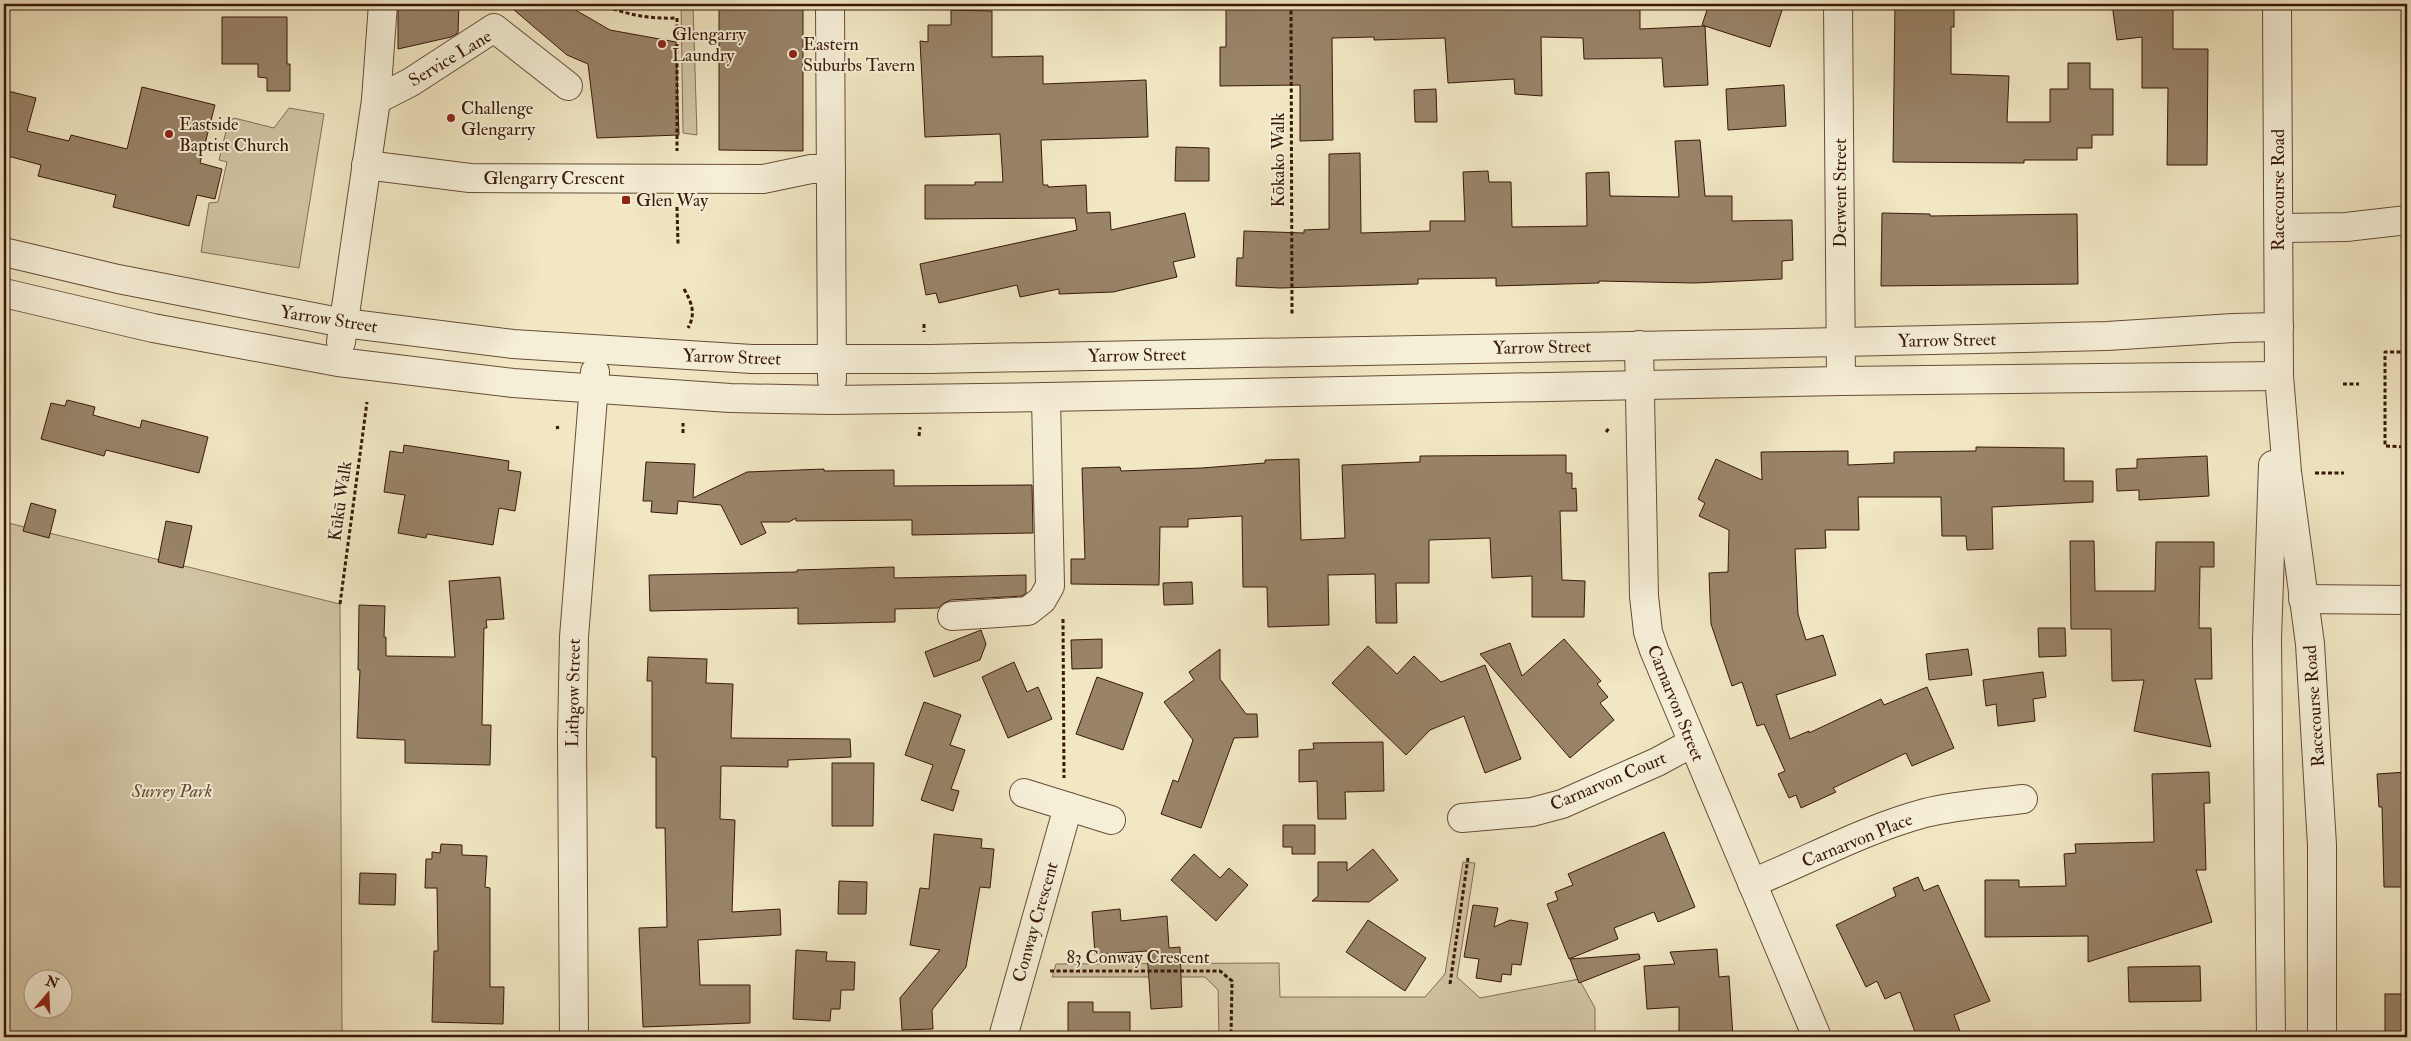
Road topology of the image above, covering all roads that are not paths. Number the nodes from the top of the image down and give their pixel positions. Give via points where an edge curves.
1 (382, 4) edge
2 (830, 4) edge
3 (1838, 4) edge
4 (2277, 4) edge
5 (568, 86) dead end
6 (376, 100) junction
7 (366, 165) junction
8 (831, 169) junction
9 (2407, 220) edge
10 (2279, 228) junction
11 (4, 252) edge
12 (4, 293) edge
13 (344, 323) junction
14 (2279, 327) junction
15 (1841, 342) junction
16 (1639, 345) junction
17 (596, 350) junction
18 (832, 360) junction
19 (338, 362) junction
20 (2279, 376) junction
21 (1841, 382) junction
22 (1640, 387) junction
23 (593, 390) junction
24 (1046, 397) junction
25 (832, 400) junction
26 (2303, 599) junction
27 (2407, 600) edge
28 (952, 616) dead end
29 (1692, 743) junction
30 (1024, 793) dead end
31 (2023, 800) dead end
32 (1068, 807) junction
33 (1462, 818) dead end
34 (1111, 820) dead end
35 (1752, 883) junction
36 (574, 1037) edge
37 (1003, 1037) edge
38 (1817, 1037) edge
39 (2270, 1037) edge
40 (2322, 1037) edge

1 - 6 street
2 - 8 street
3 - 15 street, Derwent Street
4 - 10 street, Racecourse Road
5 - 6 street, Service Lane via 494,28 411,82
6 - 7 street
7 - 8 street, Glengarry Crescent via 470,178 763,179 811,169
7 - 13 street
8 - 18 street
9 - 10 street via 2346,227
10 - 14 street, Racecourse Road
11 - 13 street, Yarrow Street via 118,279
12 - 19 street via 152,328
13 - 17 street, Yarrow Street
13 - 19 street
14 - 15 street, Yarrow Street via 2107,336
14 - 20 street, Racecourse Road
15 - 16 street, Yarrow Street
15 - 21 street, Derwent Street
16 - 18 street, Yarrow Street
16 - 22 street, Carnarvon Street
17 - 18 street, Yarrow Street
17 - 23 street, Lithgow Street
18 - 25 street
19 - 23 street
20 - 21 street
20 - 26 street, Racecourse Road
20 - 39 street, Racecourse Road via 2267,639
21 - 22 street
22 - 24 street
22 - 29 street, Carnarvon Street via 1645,614 1654,650
23 - 25 street
23 - 36 street, Lithgow Street via 574,637
24 - 25 street
24 - 28 street via 1050,586 1042,600 1028,611
26 - 27 street
26 - 40 street, Racecourse Road via 2310,644 2322,845
29 - 33 street, Carnarvon Court via 1562,804 1532,812
29 - 35 street, Carnarvon Street
30 - 32 street
31 - 35 street, Carnarvon Place via 1965,805 1888,825
32 - 34 street
32 - 37 street, Conway Crescent
35 - 38 street, Carnarvon Street

